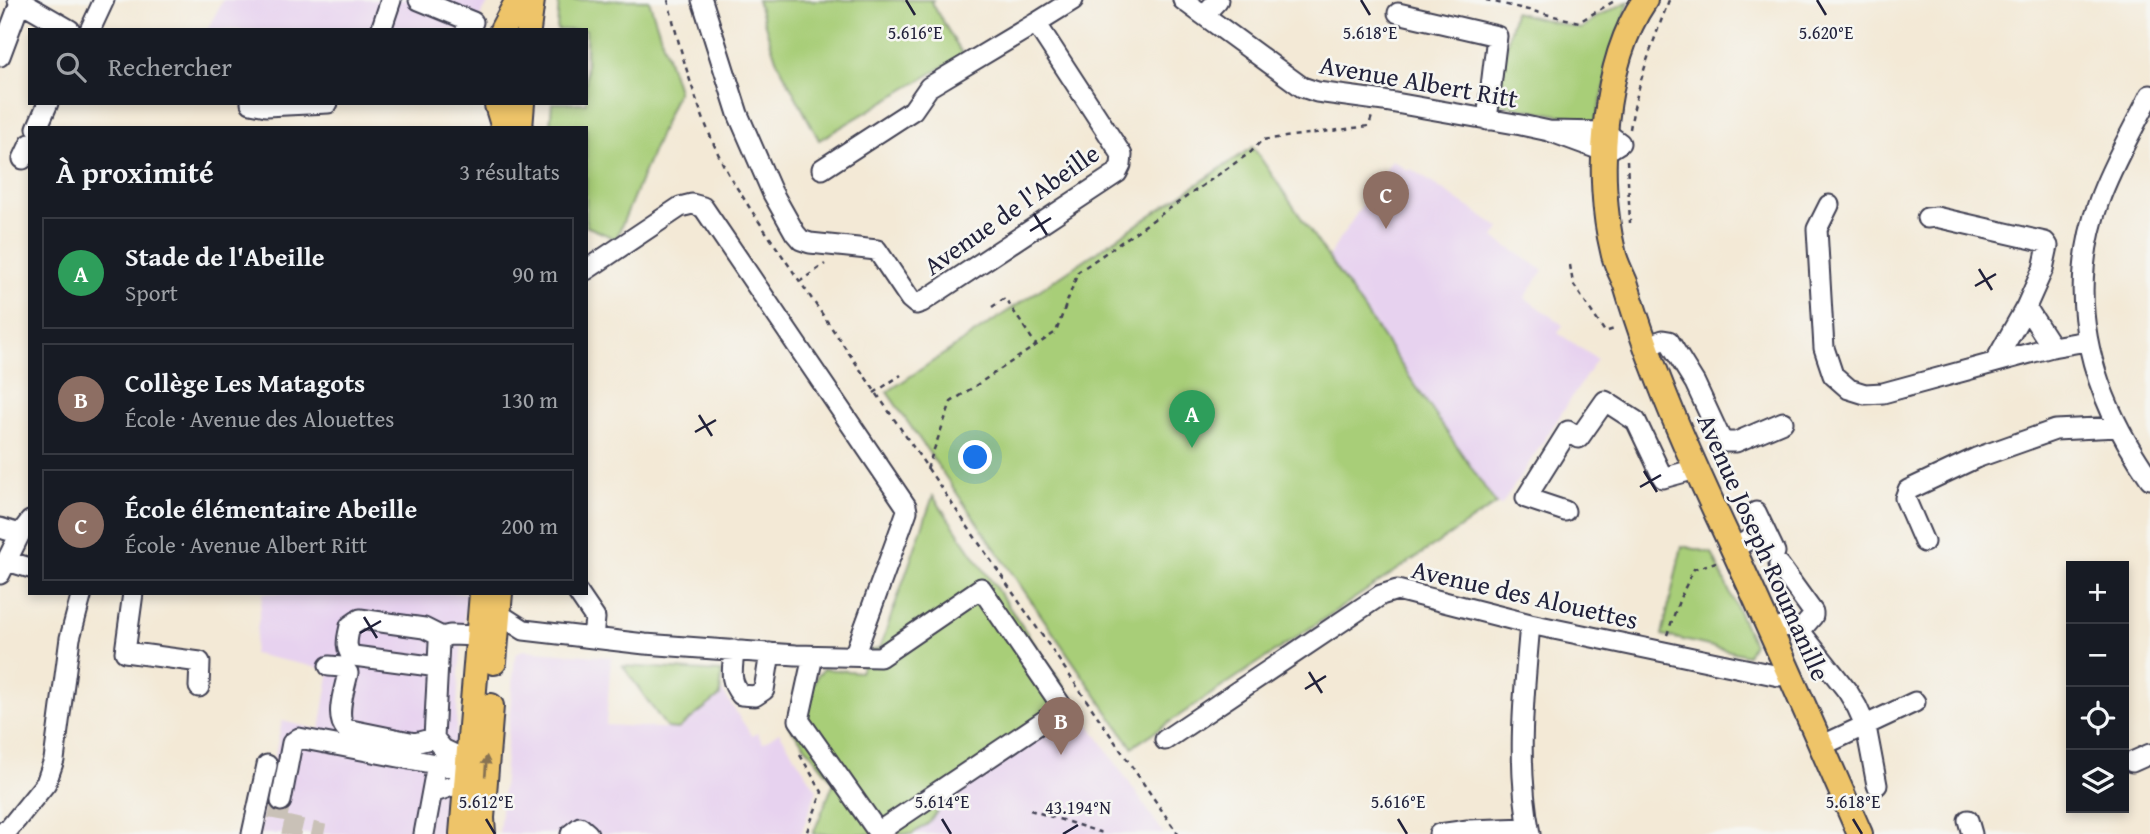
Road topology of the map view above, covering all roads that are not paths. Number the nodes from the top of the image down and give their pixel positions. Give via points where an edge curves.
1 (20, 0) edge
2 (104, 0) edge
3 (391, 0) edge
4 (418, 0) edge
5 (518, 0) edge
6 (532, 0) edge
7 (702, 0) edge
8 (1073, 0) edge
9 (1183, 0) edge
10 (1218, 0) edge
11 (1645, 0) edge
12 (1654, 0) edge
13 (1398, 13) dead end
14 (1204, 15) junction
15 (1036, 23) junction
16 (67, 28) edge
17 (91, 28) edge
18 (384, 28) edge
19 (468, 28) edge
20 (503, 28) edge
21 (528, 28) edge
22 (0, 56) edge
23 (2150, 95) edge
24 (47, 105) edge
25 (261, 105) edge
26 (287, 105) edge
27 (522, 105) edge
28 (1487, 120) junction
29 (38, 126) edge
30 (520, 126) edge
31 (1617, 144) junction
32 (822, 169) dead end
33 (1829, 205) dead end
34 (1927, 218) dead end
35 (588, 270) edge
36 (2026, 307) junction
37 (2087, 341) junction
38 (1646, 346) junction
39 (2052, 347) junction
40 (1995, 362) junction
41 (1783, 422) dead end
42 (2118, 427) junction
43 (1696, 469) junction
44 (2150, 480) edge
45 (1565, 511) dead end
46 (1756, 512) dead end
47 (0, 528) edge
48 (25, 528) edge
49 (1765, 532) junction
50 (1924, 542) dead end
51 (1734, 552) junction
52 (4, 568) edge
53 (28, 568) edge
54 (81, 595) edge
55 (133, 595) edge
56 (579, 595) edge
57 (488, 618) edge
58 (1530, 624) junction
59 (1800, 631) junction
60 (1770, 632) junction
61 (442, 637) junction
62 (593, 638) junction
63 (734, 650) junction
64 (769, 653) junction
65 (813, 656) junction
66 (854, 656) junction
67 (340, 662) junction
68 (438, 667) junction
69 (1788, 673) junction
70 (199, 687) dead end
71 (1915, 702) dead end
72 (1866, 727) junction
73 (434, 738) junction
74 (1165, 740) dead end
75 (1821, 746) junction
76 (437, 764) junction
77 (267, 765) dead end
78 (467, 765) junction
79 (1877, 785) dead end
80 (432, 793) junction
81 (281, 801) tunnel mouth
82 (1529, 831) edge
83 (0, 832) edge
84 (252, 834) edge
85 (424, 834) edge
86 (461, 834) edge
87 (483, 834) edge
88 (571, 834) edge
89 (588, 834) edge
90 (1439, 834) edge
91 (1860, 834) edge

1 - 16 street
1 - 22 street
2 - 17 street
3 - 18 street
4 - 19 street via 473,22
5 - 20 main road
6 - 21 main road
7 - 15 street, Avenue de l'Abeille via 738,114 795,233 810,243 877,250 916,304 1117,173 1121,165 1122,155
8 - 15 street
9 - 14 street, Avenue Albert Ritt
10 - 14 street
11 - 31 main road, Avenue Joseph Roumanille via 1621,52 1611,95
12 - 31 main road, Avenue Joseph Roumanille via 1632,70
13 - 28 street via 1497,36
14 - 28 street, Avenue Albert Ritt via 1302,87
15 - 32 street via 929,87 913,110
23 - 37 street via 2111,171 2093,219 2082,283
24 - 29 street
25 - 26 street
27 - 30 main road
28 - 31 street, Avenue Albert Ritt
31 - 38 main road, Avenue Joseph Roumanille via 1624,280
33 - 40 street via 1817,229 1824,348 1833,374 1849,389 1883,393
34 - 36 street via 2045,242 2043,269
35 - 66 street via 680,207 703,207 906,506
36 - 39 street
36 - 40 street
37 - 39 street
37 - 42 street
38 - 41 street via 1669,341 1725,442 1736,442
38 - 43 main road, Avenue Joseph Roumanille
39 - 40 street
42 - 44 street
42 - 50 street via 2055,430 1976,458 1908,490 1905,498
43 - 45 street via 1663,478 1636,421 1605,401 1579,438 1568,431 1526,498
43 - 51 main road, Avenue Joseph Roumanille
46 - 49 street
47 - 48 street
48 - 52 street
49 - 51 street
49 - 59 street via 1777,559 1813,612
51 - 60 main road, Avenue Joseph Roumanille
52 - 53 street
54 - 83 street via 70,638 54,760 46,783 8,830
55 - 70 street via 125,652 200,662
56 - 62 street via 595,618
57 - 61 street
57 - 62 street via 524,630
57 - 78 main road
87 -> 57 main road
58 - 69 street, Avenue des Alouettes via 1779,676
58 - 74 street, Avenue des Alouettes via 1397,590 1381,596
58 - 82 street via 1521,765
59 - 60 street via 1787,625
59 - 72 street via 1849,692
60 - 69 main road, Avenue Joseph Roumanille
61 - 67 street via 425,628 360,619 350,626
61 - 68 street
62 - 63 street
63 - 64 street
63 - 64 street via 732,679 741,695 755,696 764,690
64 - 65 street
65 - 66 street
65 - 66 street via 799,720 878,832 1063,709 981,588 880,657
67 - 68 street via 354,656
67 - 73 street via 348,673 340,717 346,729 415,743
68 - 73 street
69 - 75 main road, Avenue Joseph Roumanille
71 - 72 street
72 - 75 street
72 - 79 street
73 - 78 street
75 - 91 main road, Avenue Joseph Roumanille
76 - 78 street
76 - 80 street
76 - 81 street via 299,738 292,743
77 - 84 street
78 - 80 street via 455,785
78 - 86 main road
80 - 85 street
82 - 90 street
88 - 89 street via 580,827

